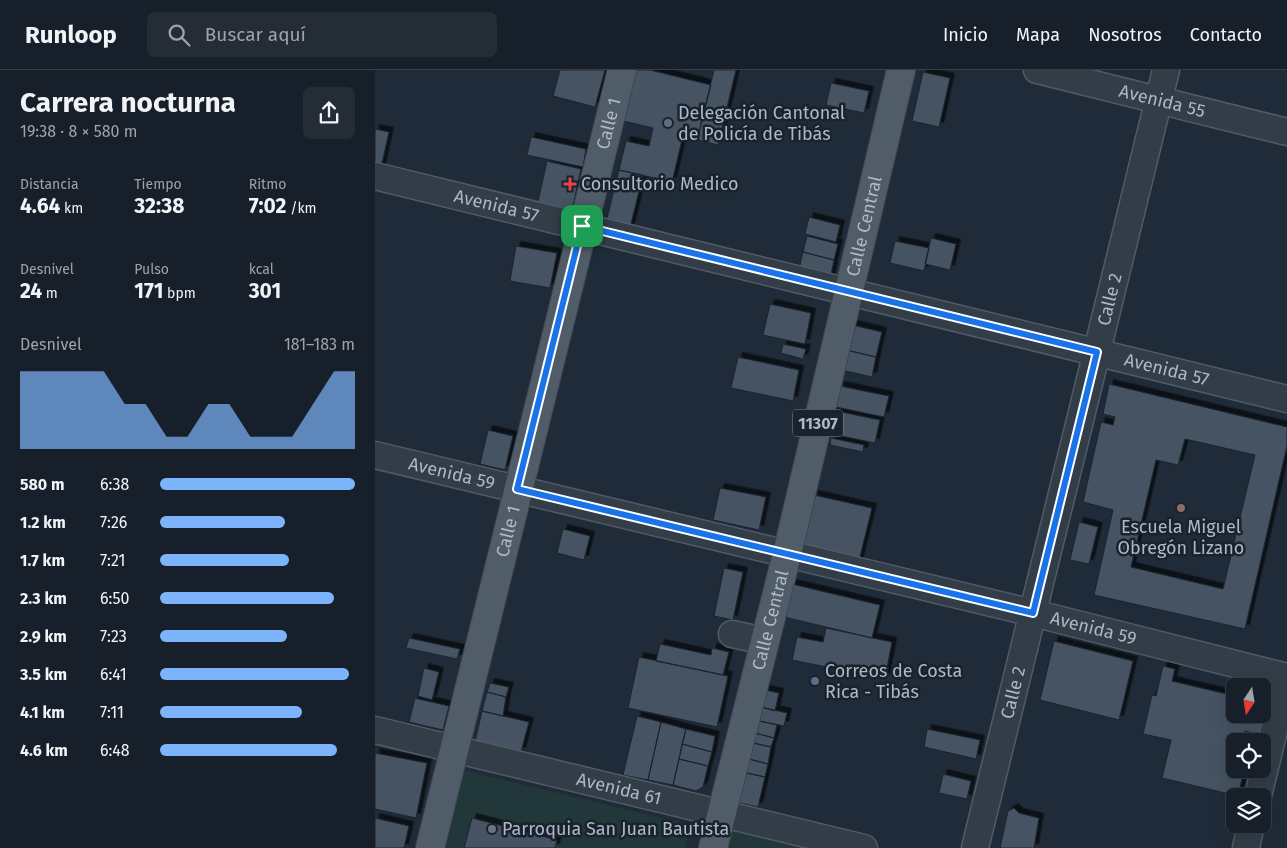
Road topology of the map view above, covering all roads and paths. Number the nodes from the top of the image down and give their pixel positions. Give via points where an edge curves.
1 (622, 70) edge
2 (901, 70) edge
3 (1037, 70) edge
4 (1165, 70) edge
5 (1158, 100) junction
6 (1287, 132) edge
7 (375, 176) edge
8 (582, 226) junction
9 (849, 292) junction
10 (1097, 352) junction
11 (1287, 399) edge
12 (375, 455) edge
13 (517, 489) junction
14 (787, 554) junction
15 (1033, 613) junction
16 (732, 634) dead end
17 (765, 641) junction
18 (1287, 677) edge
19 (375, 730) edge
20 (454, 749) junction
21 (1260, 788) edge
22 (721, 814) junction
23 (1249, 833) edge
24 (430, 848) edge
25 (713, 848) edge
26 (865, 848) edge
27 (975, 848) edge
28 (1245, 848) edge

1 - 8 main road, Calle 1
2 - 9 main road, Calle Central / 11307
3 - 5 street, Avenida 55
4 - 5 street, Calle 2
5 - 6 street, Avenida 55
5 - 10 street, Calle 2
7 - 8 street, Avenida 57
8 - 9 street, Avenida 57
8 - 13 main road, Calle 1
9 - 10 street, Avenida 57
9 - 14 main road, Calle Central / 11307
10 - 11 street, Avenida 57
10 - 15 street, Calle 2
12 - 13 street, Avenida 59
13 - 14 street, Avenida 59
13 - 20 main road, Calle 1
14 - 15 street, Avenida 59
14 - 17 main road, Calle Central / 11307
15 - 18 street, Avenida 59
15 - 27 street, Calle 2
16 - 17 street
17 - 22 main road, Calle Central / 11307
18 - 21 street
19 - 20 street, Avenida 61
20 - 22 street, Avenida 61
20 - 24 main road, Calle 1
22 - 25 main road, Calle Central / 11307
22 - 26 street, Avenida 61
23 - 28 street

